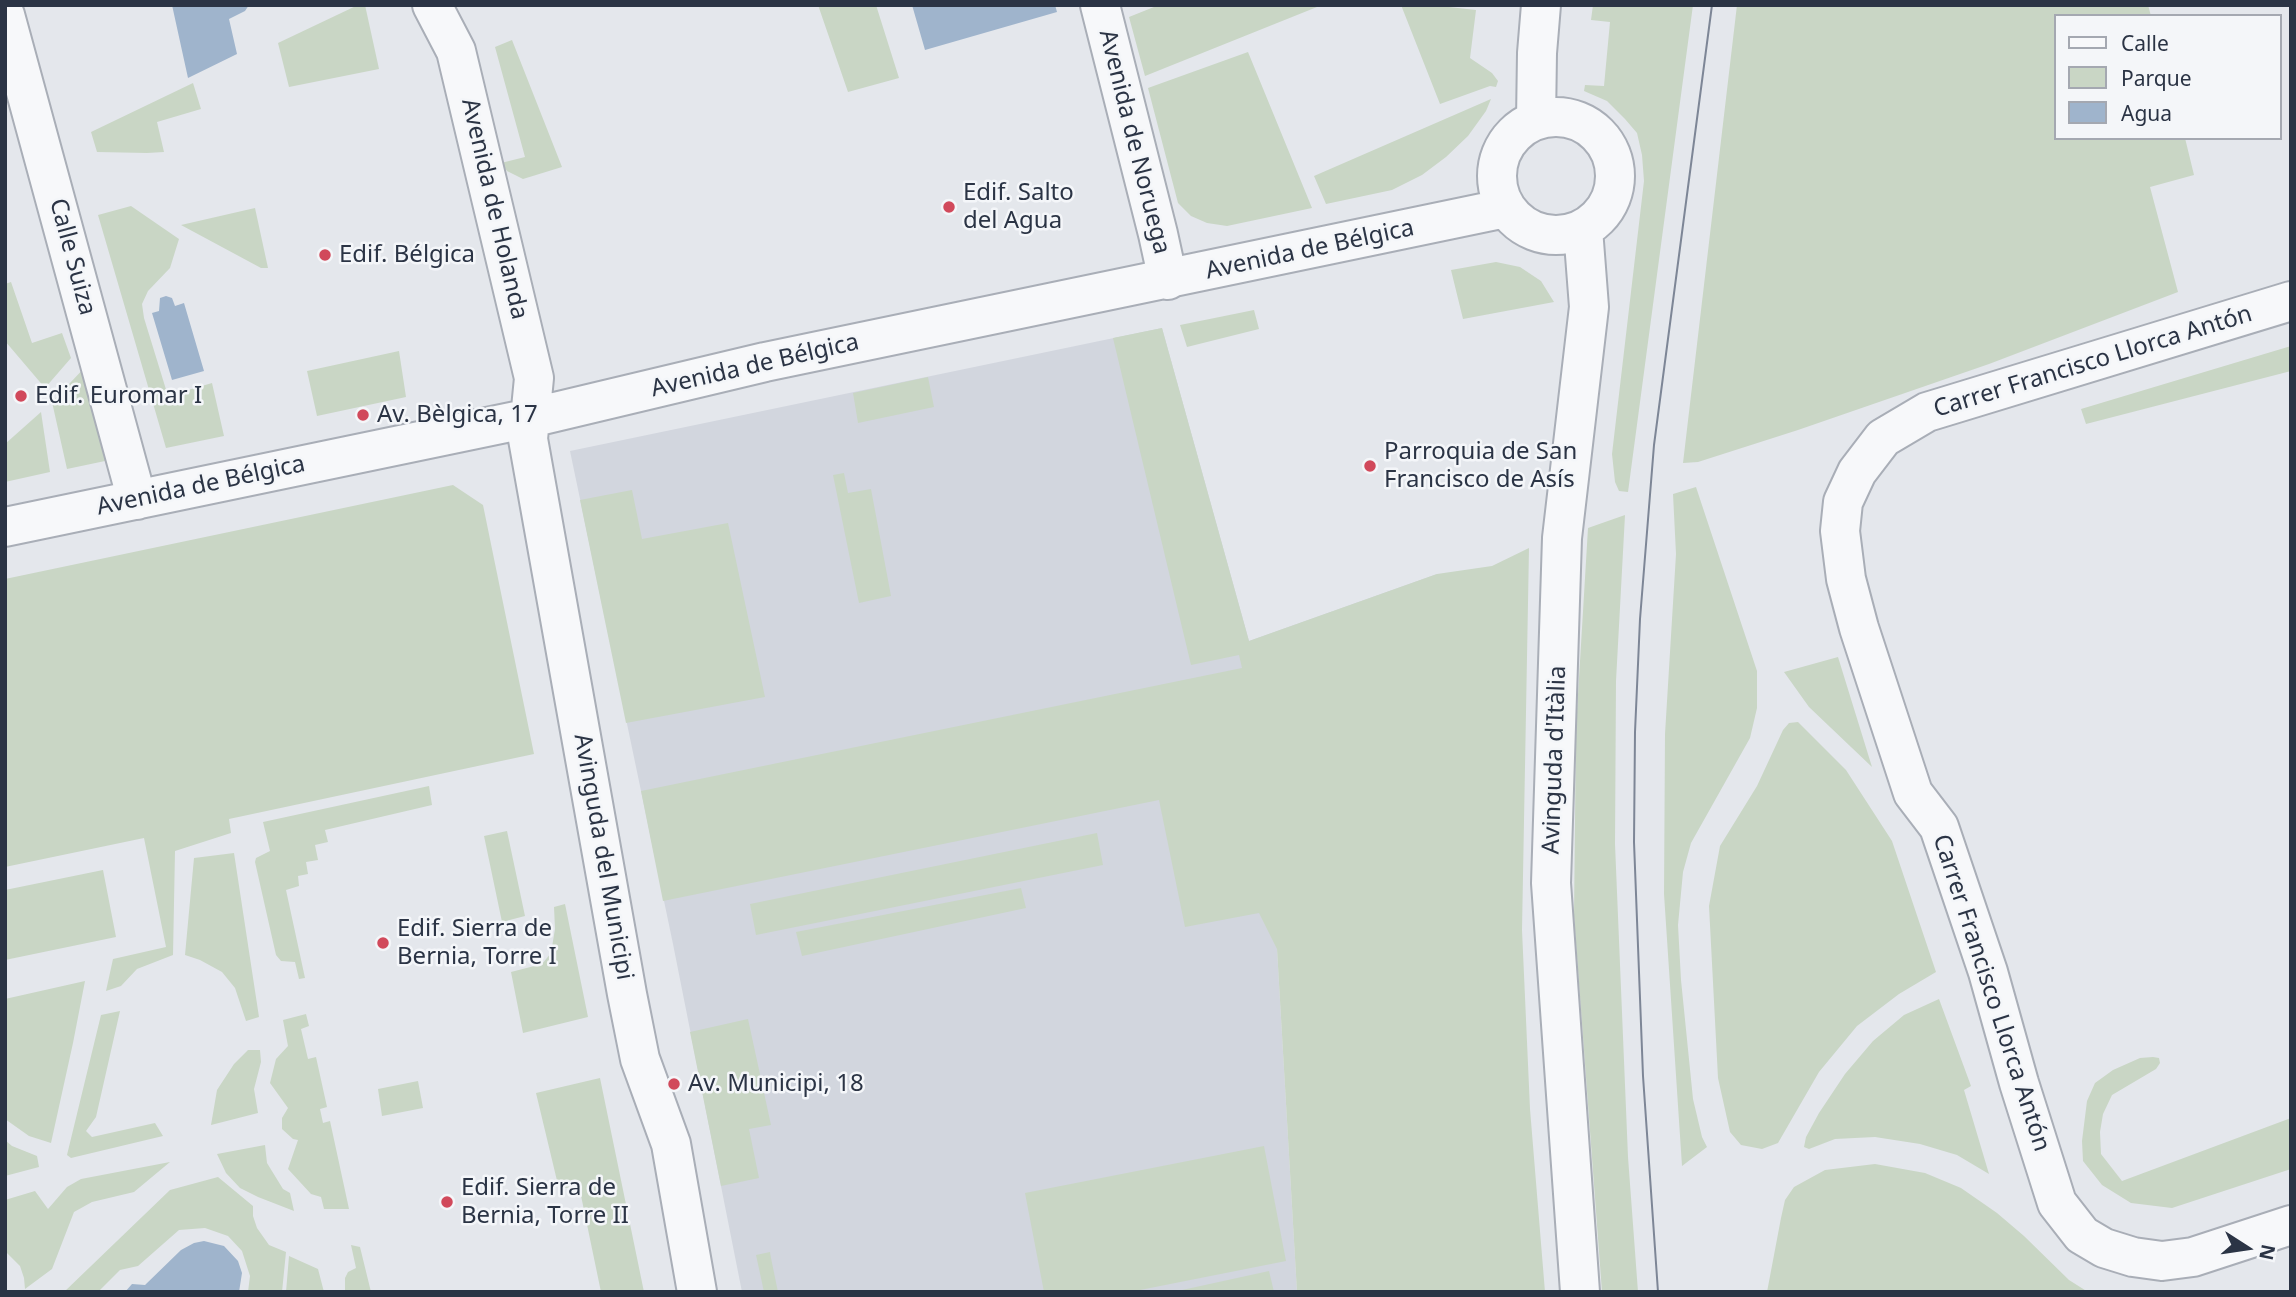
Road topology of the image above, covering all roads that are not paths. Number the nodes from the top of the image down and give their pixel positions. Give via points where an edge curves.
1 (432, 5) edge
2 (1100, 5) edge
3 (1541, 5) edge
4 (5, 15) edge
5 (1536, 120) junction
6 (1506, 208) junction
7 (1583, 229) junction
8 (1167, 279) junction
9 (2291, 301) edge
10 (530, 418) junction
11 (137, 499) junction
12 (5, 527) edge
13 (2291, 1225) edge
14 (697, 1292) edge
15 (1580, 1292) edge

1 - 10 street, Avenida de Holanda via 456,51 534,377
2 - 8 street, Avenida de Noruega
3 - 5 street
4 - 11 street, Calle Suiza
5 - 6 street via 1512,135 1502,152 1497,190
5 - 7 street via 1565,117 1584,123 1600,135 1610,151 1614,191 1606,209
6 - 7 street via 1535,232 1555,236
6 - 8 street, Avenida de Bélgica
7 - 15 street, Avinguda d'Itàlia via 1589,307 1562,538 1551,883
8 - 10 street, Avenida de Bélgica via 765,362
9 - 13 street, Carrer Francisco Llorca Antón via 1927,412 1883,438 1857,472 1843,502 1840,531 1859,628 1913,793 1944,840 2057,1203 2082,1235 2104,1248 2162,1261 2193,1257
10 - 11 street, Avenida de Bélgica
10 - 14 street, Avinguda del Municipi via 528,439 640,1059 671,1144
11 - 12 street, Avenida de Bélgica

